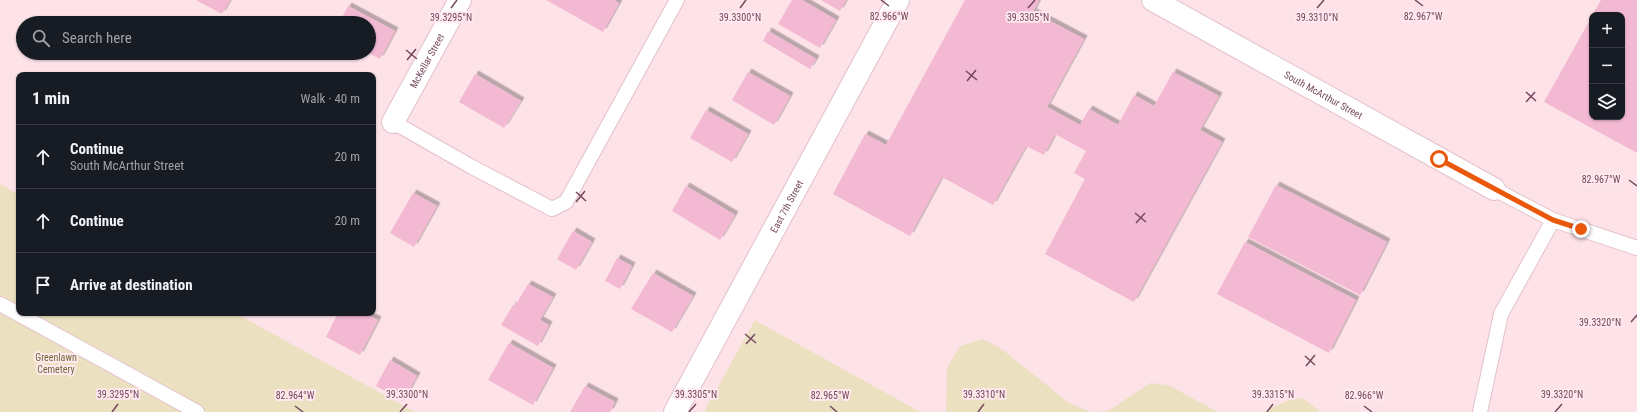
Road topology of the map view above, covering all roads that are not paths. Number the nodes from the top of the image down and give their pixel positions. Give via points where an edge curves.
1 (460, 0) edge
2 (677, 0) edge
3 (898, 0) edge
4 (1153, 0) edge
5 (394, 122) joint
6 (1494, 189) joint
7 (1553, 220) junction
8 (1637, 248) edge
9 (0, 304) edge
10 (16, 313) edge
11 (22, 316) edge
12 (197, 412) edge
13 (675, 412) edge
14 (1480, 412) edge

1 - 5 street, McKellar Street
2 - 5 lane via 566,202 552,209
3 - 13 street, East 7th Street
4 - 6 street, South McArthur Street
6 - 7 lane
7 - 8 lane
7 - 14 lane via 1502,314
9 - 10 lane
11 - 12 lane

